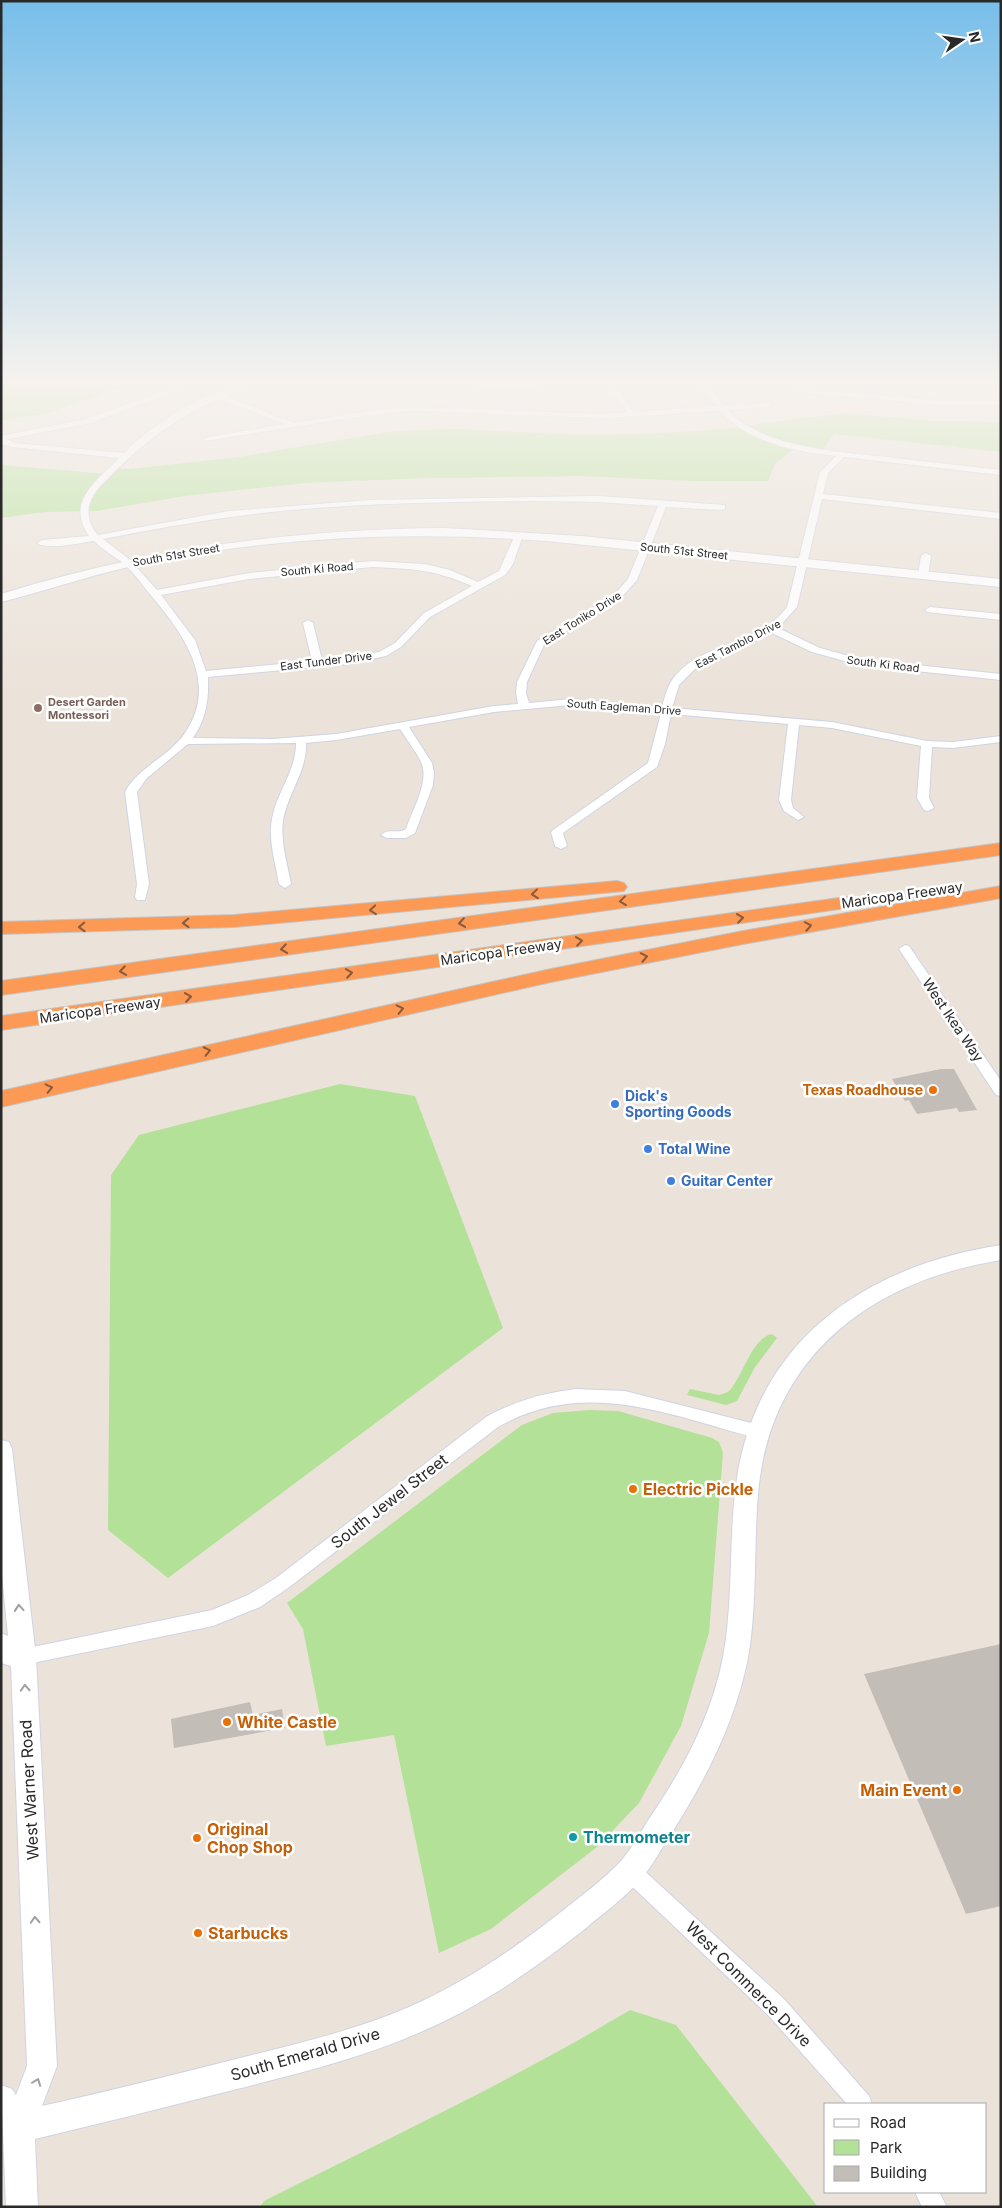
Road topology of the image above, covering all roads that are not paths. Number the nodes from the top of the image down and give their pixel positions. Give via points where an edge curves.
1 (96, 487) edge
2 (821, 487) edge
3 (819, 496) junction
4 (663, 504) junction
5 (722, 506) dead end
6 (1001, 516) edge
7 (519, 535) junction
8 (95, 538) junction
9 (42, 543) dead end
10 (646, 547) junction
11 (926, 556) dead end
12 (129, 563) junction
13 (802, 563) junction
14 (923, 575) junction
15 (1001, 583) edge
16 (478, 586) junction
17 (154, 593) junction
18 (1, 598) edge
19 (930, 610) dead end
20 (1001, 617) edge
21 (308, 623) dead end
22 (771, 629) junction
23 (318, 664) junction
24 (202, 674) junction
25 (1001, 678) edge
26 (524, 705) junction
27 (668, 710) junction
28 (794, 722) junction
29 (403, 726) junction
30 (1001, 739) edge
31 (188, 741) junction
32 (301, 741) junction
33 (928, 744) junction
34 (928, 808) dead end
35 (798, 817) dead end
36 (387, 835) dead end
37 (1001, 841) edge
38 (561, 846) dead end
39 (1001, 849) edge
40 (1001, 880) edge
41 (285, 884) dead end
42 (1001, 892) edge
43 (141, 897) dead end
44 (1, 928) edge
45 (905, 948) dead end
46 (1, 988) edge
47 (1, 1023) edge
48 (1001, 1092) edge
49 (1, 1099) edge
50 (1001, 1252) edge
51 (759, 1432) junction
52 (1, 1449) edge
53 (12, 1651) edge
54 (630, 1871) junction
55 (1, 2100) edge
56 (860, 2103) edge
57 (10, 2130) edge
58 (927, 2193) edge
59 (22, 2207) edge
60 (936, 2207) edge

1 - 8 street via 85,503 85,518
2 - 3 street, East Tamblo Drive
3 - 6 street
3 - 13 street, East Tamblo Drive
4 - 5 street via 705,508
4 - 8 street via 581,499 337,504 225,515
4 - 10 street, East Toniko Drive
7 - 10 street, South 51st Street
7 - 12 street, South 51st Street via 411,532 335,535 242,544
7 - 16 street, East Tunder Drive via 502,572
8 - 9 street
8 - 12 street
10 - 13 street, South 51st Street
10 - 26 street, East Toniko Drive via 626,590 540,643 522,682
11 - 14 street
12 - 17 street
12 - 18 street, South 51st Street
13 - 14 street, South 51st Street
13 - 22 street, East Tamblo Drive via 792,607 786,618
14 - 15 street, South 51st Street
16 - 17 street, South Ki Road via 447,572 425,567 372,564 258,574
16 - 23 street, East Tunder Drive via 427,615 391,650 370,658
17 - 24 street via 190,636
19 - 20 street
21 - 23 street
22 - 25 street, South Ki Road via 816,650 852,660
22 - 27 street, East Tamblo Drive via 688,669 673,688
23 - 24 street, East Tunder Drive
24 - 31 street via 198,720
26 - 27 street, South Eagleman Drive via 571,702
26 - 29 street, South Eagleman Drive
27 - 28 street, South Eagleman Drive
27 - 38 street, East Tamblo Drive via 659,754 653,765 556,832
28 - 33 street, South Eagleman Drive via 865,730
28 - 35 street via 785,800 788,809
29 - 32 street, South Eagleman Drive
29 - 36 street via 427,763 428,785 411,831 406,835
30 - 33 street, South Eagleman Drive via 953,745
31 - 32 street, South Eagleman Drive
31 - 43 street via 143,775 131,792 143,884
32 - 41 street via 303,756 278,813 276,829
33 - 34 street via 923,798
37 -> 44 highway via 675,882 438,904 234,921
39 -> 46 highway
47 -> 40 highway, Maricopa Freeway
49 -> 42 highway via 598,966
45 - 48 street, West Ikea Way
50 - 51 street, South Emerald Drive via 928,1269 881,1289 840,1314 796,1358 768,1404
51 - 53 street, South Jewel Street via 625,1398 576,1395 548,1399 515,1409 492,1422 254,1601 213,1618
51 - 54 street, South Emerald Drive via 748,1483 739,1635 726,1695 697,1767
53 -> 52 street, West Warner Road
57 -> 53 street, West Warner Road via 42,2066
54 - 56 street, West Commerce Drive via 777,2008
54 - 57 street, South Emerald Drive via 516,1964 422,2016 315,2054
55 - 57 street
57 - 59 street, West Warner Road
58 - 60 street

